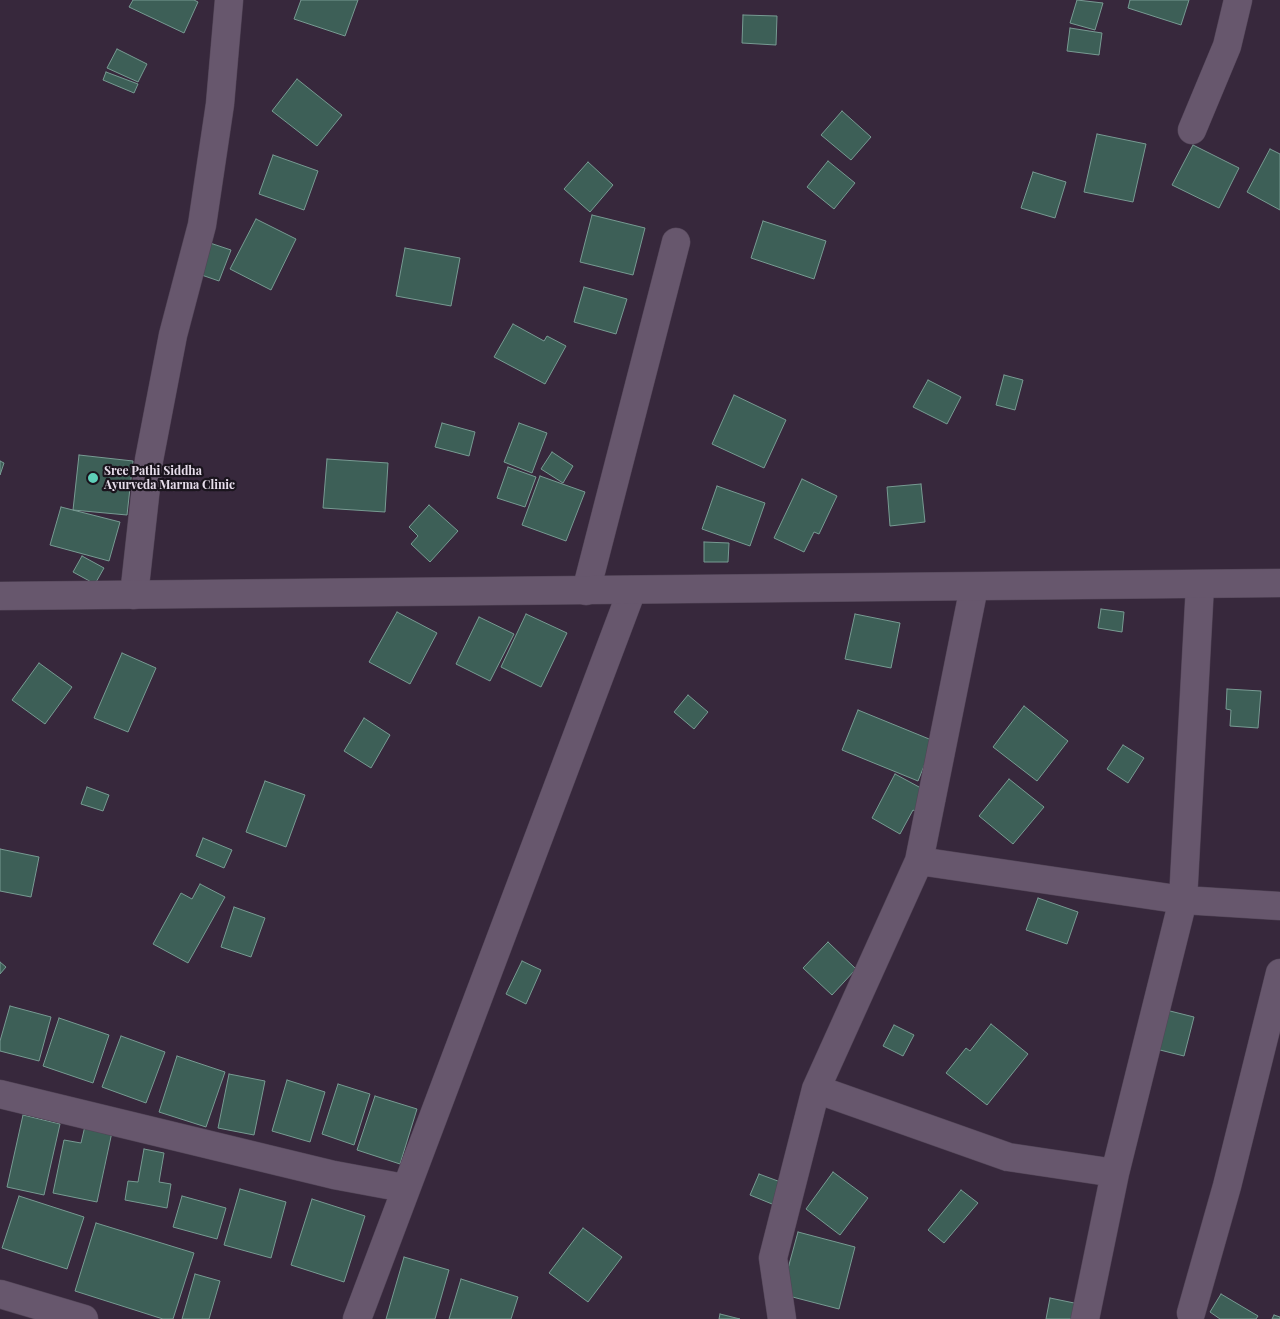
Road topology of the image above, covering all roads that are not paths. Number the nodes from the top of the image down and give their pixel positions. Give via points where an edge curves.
1 (229, 0) edge
2 (1238, 0) edge
3 (1192, 130) dead end
4 (676, 242) dead end
5 (1280, 583) edge
6 (1200, 585) junction
7 (974, 588) junction
8 (632, 590) junction
9 (586, 591) junction
10 (134, 595) junction
11 (0, 596) edge
12 (919, 861) junction
13 (1183, 900) junction
14 (1280, 906) edge
15 (1280, 973) edge
16 (816, 1089) junction
17 (0, 1094) edge
18 (1115, 1173) junction
19 (404, 1188) junction
20 (0, 1294) edge
21 (1191, 1313) dead end
22 (84, 1319) edge
23 (357, 1319) edge
24 (782, 1319) edge
25 (1085, 1319) edge

1 - 10 street via 220,104 202,225 173,336 149,460
2 - 3 street via 1227,46
4 - 9 street
5 - 6 street
6 - 7 street
6 - 13 street
7 - 8 street
7 - 12 street
8 - 9 street
8 - 19 street
9 - 10 street
10 - 11 street
12 - 13 street
12 - 16 street
13 - 14 street
13 - 18 street
15 - 21 street via 1227,1186
16 - 18 street via 1008,1157
16 - 24 street via 773,1258
17 - 19 street via 334,1175
18 - 25 street
19 - 23 street
20 - 22 street

